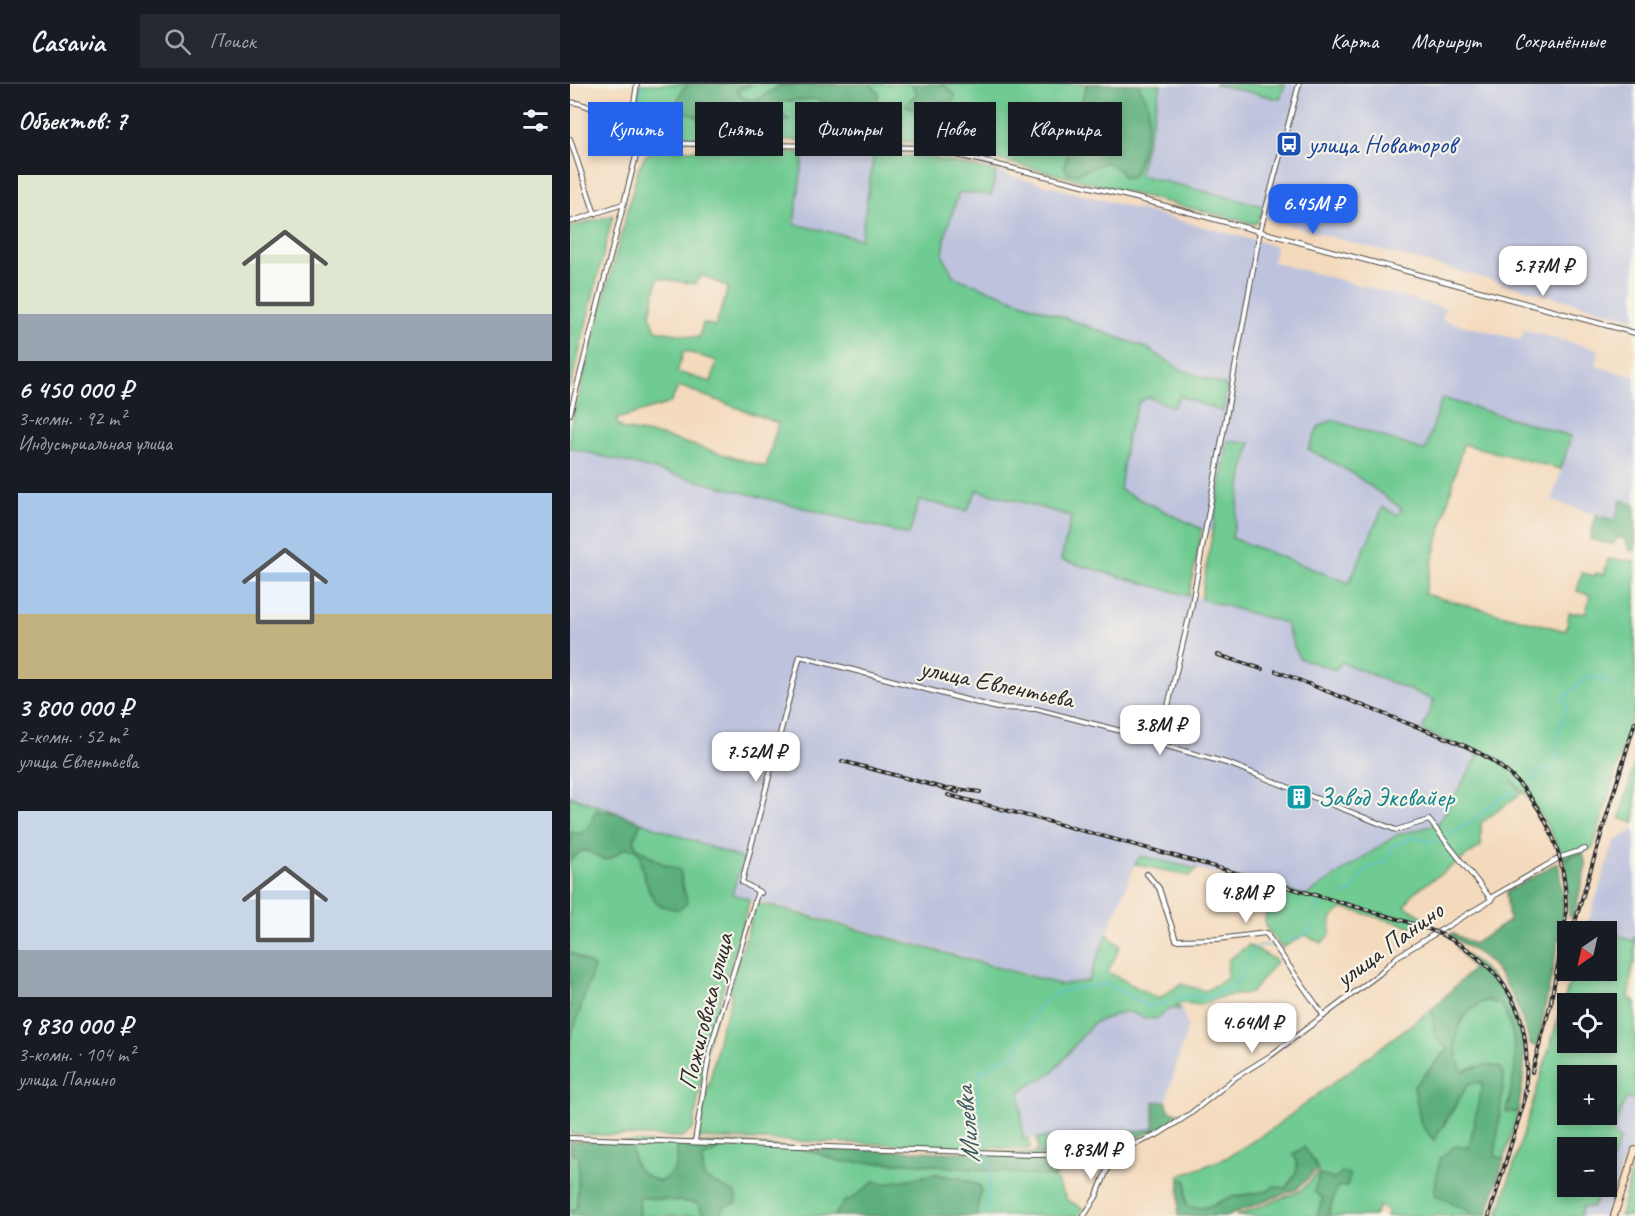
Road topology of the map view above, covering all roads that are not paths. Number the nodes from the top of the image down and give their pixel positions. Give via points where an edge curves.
1 (638, 84) edge
2 (1299, 84) edge
3 (570, 102) edge
4 (635, 102) edge
5 (588, 106) edge
6 (570, 139) edge
7 (683, 144) edge
8 (636, 156) edge
9 (624, 204) junction
10 (595, 214) junction
11 (570, 222) edge
12 (1260, 231) junction
13 (1635, 333) edge
14 (570, 414) edge
15 (1159, 744) junction
16 (1585, 849) dead end
17 (1148, 874) dead end
18 (759, 892) joint
19 (1491, 900) junction
20 (1324, 1016) junction
21 (570, 1138) edge
22 (694, 1141) junction
23 (1635, 1150) edge
24 (1114, 1153) junction
25 (1084, 1216) edge
26 (1614, 1216) edge

1 - 4 street
2 - 12 street
3 - 5 street
6 - 10 street
7 - 12 street via 928,148
8 - 9 street
9 - 10 street
9 - 14 street
10 - 11 street
12 - 13 street
12 - 15 street via 1191,609
15 - 18 street, улица Евлентьева via 1036,709 998,708 800,656 742,882
15 - 19 street, улица Евлентьева via 1230,764 1396,830 1429,820
16 - 19 street, улица Панино via 1561,857
17 - 20 street via 1159,888 1176,940 1266,933
18 - 22 street, Пожиговска улица via 710,1049
19 - 20 street, улица Панино via 1398,956
20 - 24 street, улица Панино via 1166,1130
21 - 22 street, улица Панино
22 - 24 street, улица Панино
23 - 26 main road
24 - 25 street

